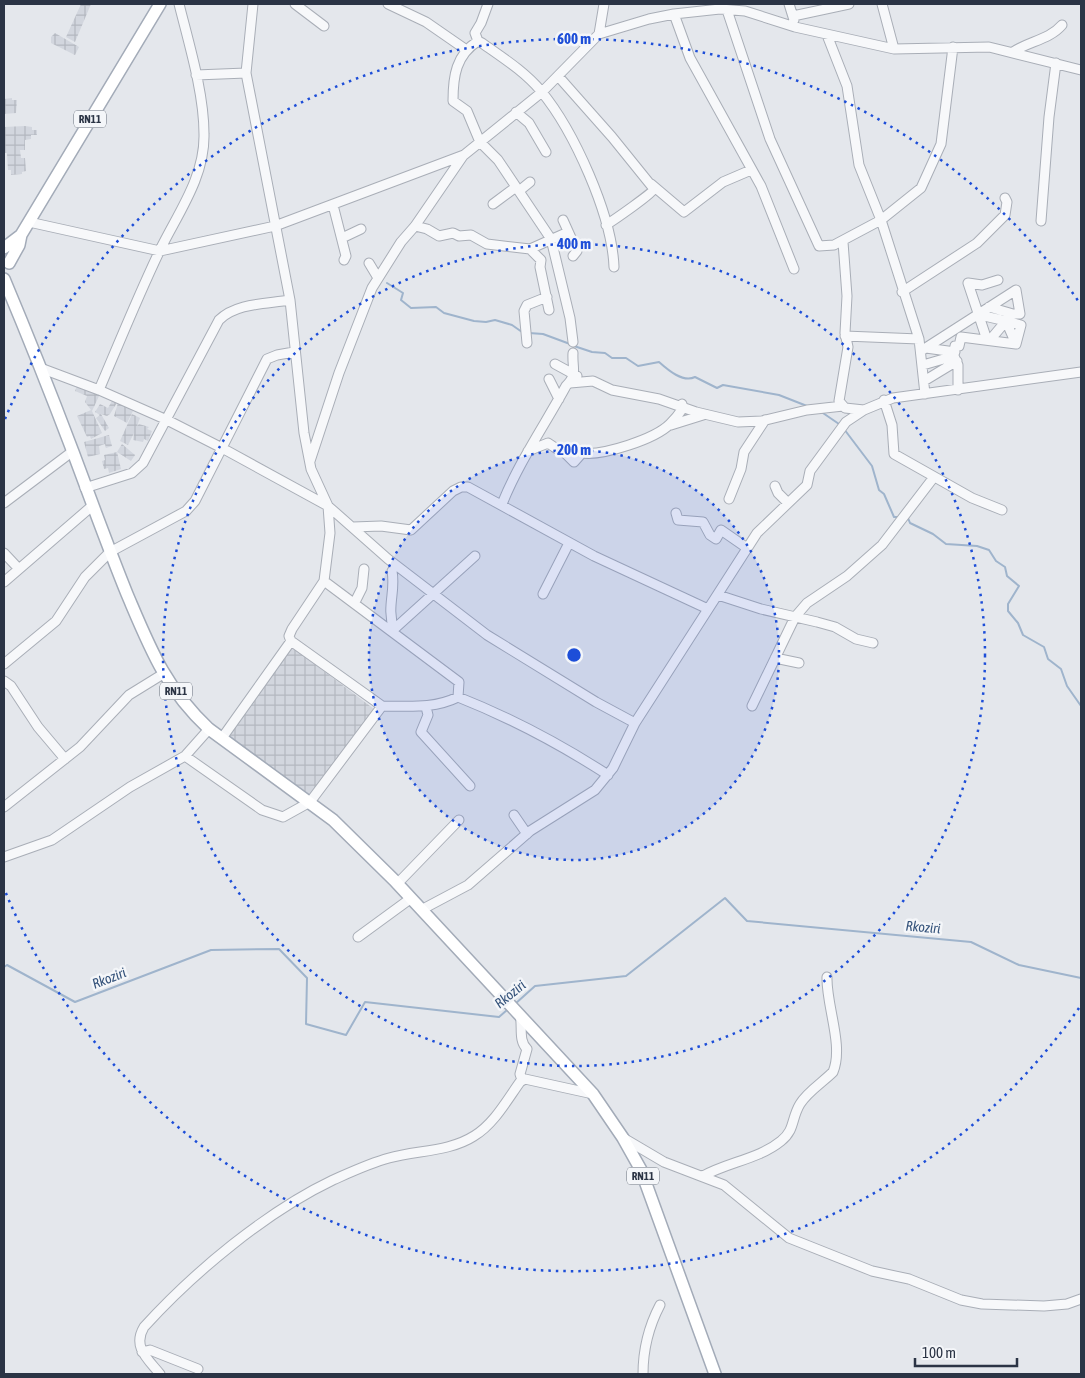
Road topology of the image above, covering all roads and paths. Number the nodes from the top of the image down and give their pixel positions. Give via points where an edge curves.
1 (160, 4) edge
2 (179, 4) edge
3 (252, 4) edge
4 (295, 4) edge
5 (388, 4) edge
6 (488, 4) edge
7 (604, 4) edge
8 (789, 4) edge
9 (849, 4) edge
10 (882, 4) edge
11 (721, 8) edge
12 (674, 14) junction
13 (793, 16) junction
14 (1062, 25) dead end
15 (324, 26) dead end
16 (795, 27) junction
17 (599, 34) junction
18 (827, 35) junction
19 (478, 42) junction
20 (953, 47) junction
21 (465, 49) junction
22 (894, 49) junction
23 (1012, 52) junction
24 (1056, 63) junction
25 (1081, 70) edge
26 (246, 73) junction
27 (196, 75) junction
28 (558, 76) junction
29 (1081, 78) edge
30 (542, 92) junction
31 (516, 112) junction
32 (480, 142) junction
33 (546, 152) dead end
34 (464, 155) junction
35 (751, 170) junction
36 (530, 182) dead end
37 (651, 184) junction
38 (518, 189) junction
39 (1004, 198) dead end
40 (333, 204) junction
41 (494, 204) dead end
42 (563, 220) dead end
43 (881, 220) junction
44 (1041, 221) dead end
45 (29, 222) junction
46 (606, 225) junction
47 (275, 226) junction
48 (415, 226) junction
49 (361, 229) dead end
50 (568, 232) junction
51 (21, 235) junction
52 (342, 238) junction
53 (550, 239) junction
54 (843, 242) junction
55 (4, 248) edge
56 (530, 249) junction
57 (160, 251) junction
58 (573, 256) dead end
59 (6, 259) edge
60 (344, 260) dead end
61 (368, 263) dead end
62 (614, 267) dead end
63 (794, 269) dead end
64 (4, 277) edge
65 (378, 278) junction
66 (998, 280) dead end
67 (902, 292) junction
68 (547, 298) junction
69 (290, 300) junction
70 (980, 305) junction
71 (549, 310) dead end
72 (1006, 321) junction
73 (845, 336) junction
74 (945, 336) junction
75 (919, 340) junction
76 (989, 340) junction
77 (573, 342) dead end
78 (1002, 342) junction
79 (527, 343) dead end
80 (1016, 344) junction
81 (924, 350) junction
82 (294, 352) junction
83 (956, 352) junction
84 (572, 353) dead end
85 (555, 364) dead end
86 (923, 365) junction
87 (42, 370) junction
88 (1081, 372) edge
89 (575, 374) junction
90 (549, 378) dead end
91 (924, 381) junction
92 (582, 382) junction
93 (570, 383) junction
94 (99, 390) junction
95 (958, 390) junction
96 (925, 394) junction
97 (559, 399) junction
98 (884, 400) junction
99 (682, 405) junction
100 (843, 406) junction
101 (830, 407) junction
102 (864, 410) junction
103 (701, 413) junction
104 (849, 419) junction
105 (167, 420) junction
106 (765, 420) junction
107 (669, 425) junction
108 (539, 433) junction
109 (548, 443) junction
110 (222, 448) junction
111 (73, 451) junction
112 (528, 451) junction
113 (310, 460) junction
114 (934, 477) junction
115 (775, 486) dead end
116 (86, 488) junction
117 (729, 499) dead end
118 (4, 503) edge
119 (788, 503) junction
120 (502, 504) junction
121 (92, 506) junction
122 (328, 506) junction
123 (1002, 510) dead end
124 (676, 513) dead end
125 (353, 527) junction
126 (570, 543) junction
127 (747, 548) junction
128 (110, 552) junction
129 (4, 553) edge
130 (475, 556) dead end
131 (19, 569) junction
132 (364, 570) dead end
133 (392, 571) dead end
134 (324, 581) junction
135 (4, 582) edge
136 (435, 593) junction
137 (543, 594) dead end
138 (718, 595) junction
139 (354, 602) junction
140 (708, 609) junction
141 (794, 617) junction
142 (393, 630) junction
143 (291, 641) junction
144 (872, 643) dead end
145 (775, 658) junction
146 (799, 663) dead end
147 (4, 664) edge
148 (163, 674) junction
149 (4, 681) edge
150 (458, 698) junction
151 (382, 706) junction
152 (752, 706) dead end
153 (426, 707) junction
154 (635, 723) junction
155 (209, 729) junction
156 (222, 738) junction
157 (185, 756) junction
158 (65, 759) junction
159 (608, 775) junction
160 (470, 786) dead end
161 (310, 802) junction
162 (4, 807) edge
163 (514, 815) dead end
164 (459, 820) dead end
165 (527, 834) junction
166 (4, 857) edge
167 (397, 884) junction
168 (410, 899) junction
169 (421, 910) junction
170 (358, 937) dead end
171 (827, 977) dead end
172 (518, 1011) junction
173 (522, 1080) junction
174 (593, 1094) junction
175 (623, 1138) junction
176 (703, 1176) junction
177 (1081, 1299) edge
178 (660, 1305) dead end
179 (142, 1352) junction
180 (198, 1369) dead end
181 (160, 1374) edge
182 (642, 1374) edge
183 (715, 1374) edge

1 - 45 main road, RN11
2 - 27 street
3 - 26 street
4 - 15 street
5 - 21 street via 426,22
6 - 19 street via 475,33
7 - 17 street
8 - 13 street
9 - 13 street
10 - 22 street
11 - 12 street
11 - 16 street via 745,11
11 - 54 street via 770,139 818,246
12 - 17 street
12 - 35 street via 690,58
13 - 16 street
14 - 23 street via 1054,35
16 - 18 street
17 - 28 street
18 - 22 street via 835,34
18 - 43 street via 847,86 859,165
19 - 21 street
19 - 30 street via 516,66
20 - 22 street
20 - 23 street via 989,47
20 - 43 street via 941,144 921,188
21 - 32 street via 458,62 453,100 467,111
23 - 24 street
24 - 25 street
24 - 44 street via 1048,116
25 - 29 street
26 - 27 street
26 - 47 street
27 - 57 street via 204,133 200,164 189,197
28 - 30 street
28 - 37 street
30 - 31 street
30 - 46 street via 580,153
31 - 32 street
31 - 33 street via 529,123
32 - 34 street
32 - 38 street via 498,160
34 - 40 street
34 - 48 street
35 - 37 street via 724,182 684,212
35 - 63 street via 761,186
36 - 38 street
37 - 46 street via 654,189 650,195
38 - 41 street
38 - 53 street
39 - 67 street via 1007,202 1005,215 977,243
40 - 47 street
40 - 52 street
42 - 50 street
43 - 54 street
43 - 67 street
45 - 51 main road, RN11
45 - 57 street
46 - 62 street via 614,252
47 - 57 street
47 - 69 street
48 - 56 street via 438,236 471,235 487,244
48 - 65 street
49 - 52 street
50 - 53 street
50 - 58 street via 576,251
51 - 55 main road, RN11
51 - 59 main road, RN11 via 19,245
52 - 60 street
53 - 56 street
53 - 77 street
54 - 73 street via 847,296
56 - 68 street via 539,256
57 - 94 street
59 - 64 main road, RN11 via 9,268
61 - 65 street
64 - 87 main road, RN11
65 - 113 street via 339,373
66 - 70 street via 982,285 968,283
67 - 75 street
68 - 71 street
68 - 79 street via 527,305 524,311
69 - 82 street
69 - 105 street via 238,308 218,320
70 - 72 street
70 - 74 street
70 - 76 street
72 - 76 street
72 - 78 street
72 - 80 street
72 - 80 street via 1021,325
73 - 75 street
73 - 100 street via 848,347 839,401
74 - 81 street
74 - 83 street
75 - 81 street
76 - 78 street
76 - 83 street via 962,338
78 - 80 street
81 - 83 street
81 - 86 street
82 - 110 street via 268,359
82 - 113 street
83 - 86 street
83 - 91 street
83 - 95 street
84 - 89 street
85 - 89 street
86 - 91 street
87 - 94 street
87 - 111 main road, RN11
88 - 95 street
89 - 92 street
89 - 93 street
90 - 97 street
91 - 96 street
92 - 93 street
92 - 99 street via 593,381 612,390
93 - 97 street
94 - 105 street
95 - 96 street
96 - 98 street
97 - 108 street
98 - 102 street
98 - 114 street via 892,425 894,454
99 - 103 street
99 - 107 street
100 - 101 street
100 - 102 street
101 - 104 street
101 - 106 street
102 - 104 street
103 - 106 street via 738,422
103 - 107 street
104 - 119 street via 810,471 807,485
105 - 110 street
105 - 116 street via 138,468 132,473
106 - 117 street via 744,452
107 - 109 street via 634,443 582,453 574,462 562,450
108 - 109 street
108 - 112 street
109 - 112 street
110 - 122 street
110 - 128 street via 195,501 186,511
111 - 116 main road, RN11
111 - 118 street
112 - 120 street via 512,477
113 - 122 street
114 - 123 street via 981,503
114 - 141 street via 882,545 847,576 807,603
115 - 119 street
116 - 121 main road, RN11
119 - 127 street via 757,533
120 - 125 street via 468,487 461,487 411,530
120 - 126 street
121 - 128 main road, RN11
121 - 131 street
122 - 125 street
122 - 134 street via 330,533
124 - 127 street via 678,520 703,522 716,540 721,530
125 - 136 street via 388,559
126 - 137 street
126 - 140 street
127 - 138 street
128 - 147 street via 85,577 56,621
128 - 148 main road, RN11 via 150,651
129 - 131 street
130 - 136 street
131 - 135 street
132 - 139 street via 362,588
133 - 142 street
134 - 139 street
134 - 143 street via 292,629
136 - 142 street
136 - 154 street via 487,634
138 - 140 street
138 - 141 street
139 - 142 street
140 - 154 street
141 - 144 street via 835,627
141 - 145 street
142 - 150 street via 459,682
143 - 151 street
143 - 156 street
145 - 146 street
145 - 152 street
148 - 155 main road, RN11
148 - 158 street via 129,694 95,733
149 - 158 street
150 - 153 street
150 - 159 street via 500,714 549,739
151 - 153 street
151 - 161 street
153 - 160 street via 428,715 421,732
154 - 159 street
155 - 156 main road, RN11
155 - 157 street
156 - 161 main road, RN11
157 - 161 street via 262,810 276,816 290,815
157 - 166 street via 52,840
158 - 162 street
159 - 165 street via 595,790
161 - 167 main road, RN11 via 333,820
163 - 165 street
164 - 167 street
165 - 169 street via 468,886
167 - 168 main road, RN11
168 - 169 main road, RN11
168 - 170 street
169 - 172 main road, RN11
171 - 176 street via 834,1033 836,1066 833,1072 803,1100 792,1130 782,1140
172 - 173 street via 522,1023 522,1044 527,1049 520,1074
172 - 174 main road, RN11
173 - 174 street
173 - 179 street via 488,1125 462,1143 390,1158 358,1169 322,1186 249,1234 203,1270 144,1327 139,1339
174 - 175 main road, RN11
175 - 176 street via 664,1162
175 - 183 main road, RN11 via 641,1170
176 - 177 street via 730,1188 789,1238 872,1271 917,1281 961,1300 1044,1306
178 - 182 street via 650,1330
179 - 180 street via 150,1350
179 - 181 street

